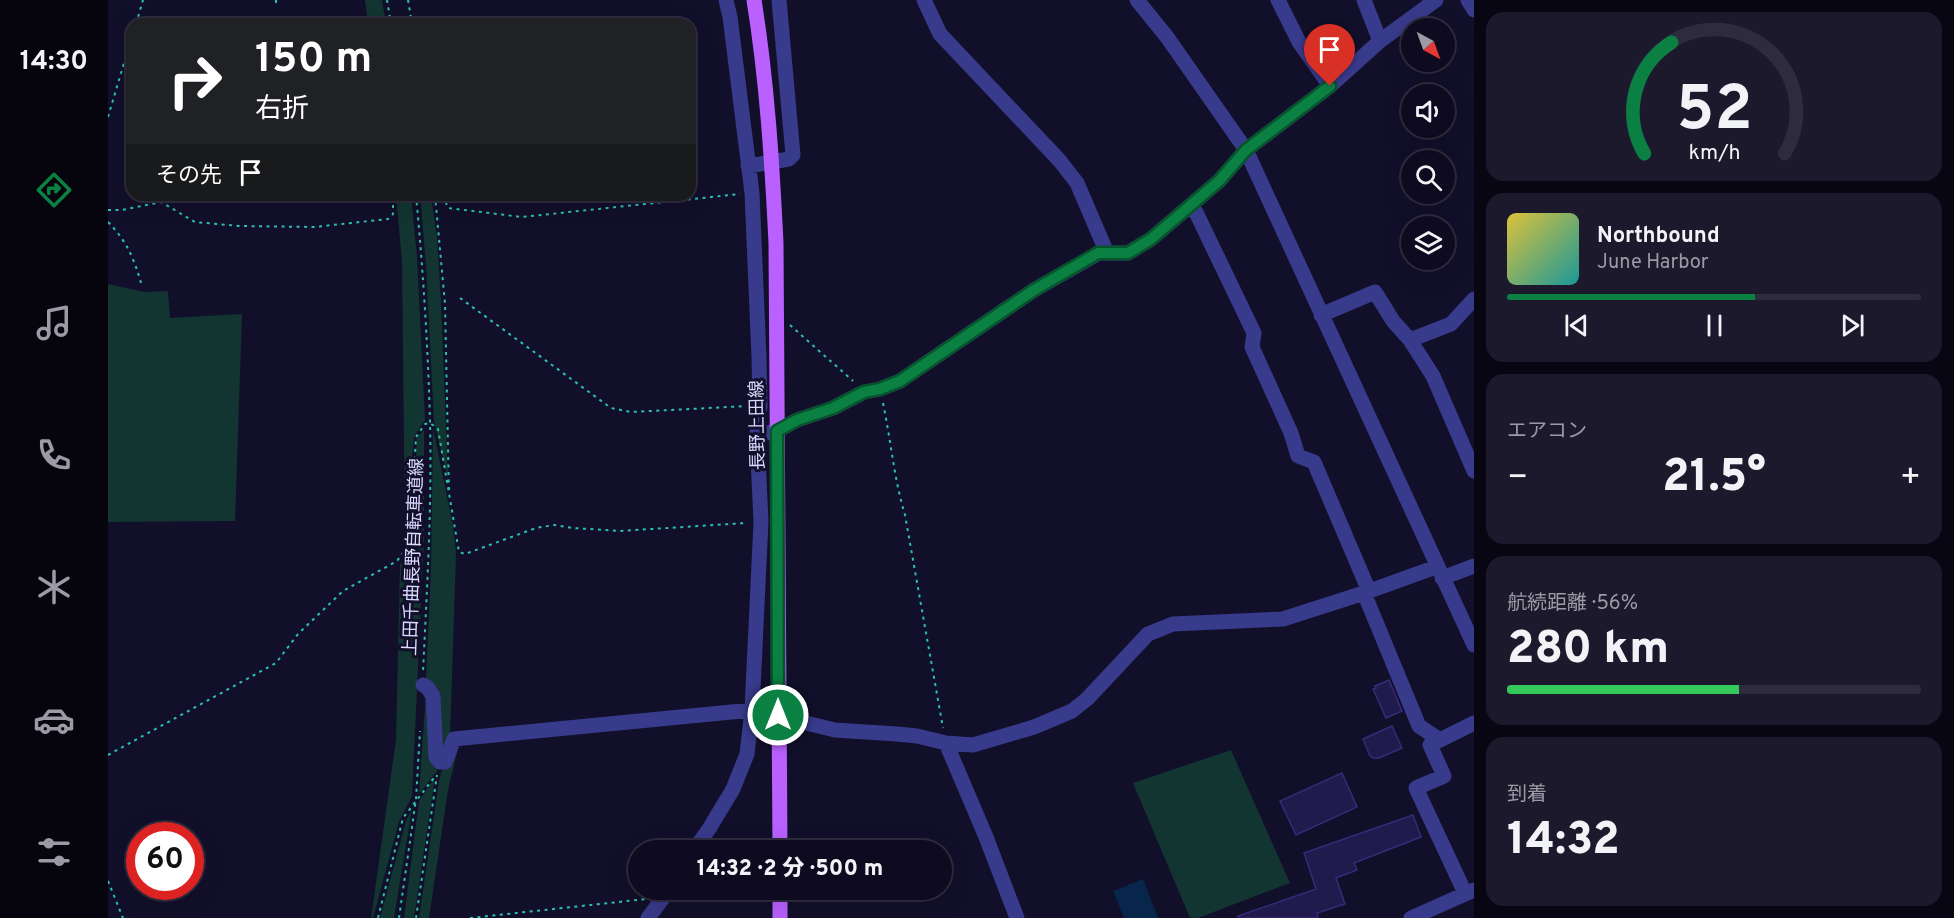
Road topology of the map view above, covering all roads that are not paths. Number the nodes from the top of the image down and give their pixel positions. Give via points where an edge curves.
1 (726, 0) edge
2 (754, 0) edge
3 (779, 0) edge
4 (924, 0) edge
5 (1137, 0) edge
6 (1278, 0) edge
7 (1364, 0) edge
8 (1436, 0) edge
9 (1468, 0) edge
10 (1474, 10) edge
11 (1380, 41) junction
12 (1330, 86) junction
13 (1246, 150) junction
14 (772, 162) junction
15 (748, 166) junction
16 (1192, 204) junction
17 (1107, 253) junction
18 (1474, 299) edge
19 (756, 302) junction
20 (776, 302) junction
21 (1321, 315) junction
22 (1410, 340) junction
23 (777, 431) junction
24 (757, 435) junction
25 (1474, 471) edge
26 (1474, 566) edge
27 (1439, 572) junction
28 (1367, 592) junction
29 (1474, 645) edge
30 (423, 685) road end
31 (752, 710) junction
32 (778, 715) junction
33 (1474, 723) edge
34 (1440, 740) junction
35 (946, 743) junction
36 (702, 840) edge
37 (780, 840) edge
38 (1469, 891) edge
39 (661, 900) edge
40 (780, 900) edge
41 (1420, 916) edge
42 (648, 918) edge
43 (780, 918) edge
44 (1017, 918) edge

1 - 15 street
2 - 14 main road, 長野上田線
3 - 14 street via 793,155
4 - 17 street via 940,34 1077,183
5 - 13 street
6 - 12 street via 1299,42
7 - 11 street
8 - 11 street
9 - 10 street
11 - 12 street
12 - 13 street
13 - 16 street
13 - 21 street
14 - 15 street
14 - 20 main road, 長野上田線
15 - 19 street
16 - 17 street via 1128,253
16 - 28 street via 1254,333 1252,347 1298,456 1314,462
17 - 23 street via 1098,253 1034,290 900,381 864,392
18 - 22 street via 1451,324
19 - 20 street
19 - 24 street via 760,406
20 - 23 main road, 長野上田線
21 - 22 street via 1375,292
21 - 27 street
22 - 25 street via 1433,376
23 - 24 street
23 - 32 main road, 長野上田線
24 - 31 street via 761,522
26 - 27 street
27 - 28 street
27 - 29 street
28 - 34 street via 1419,726
28 - 35 street via 1283,619 1173,624 1148,634 1134,646 1072,711 973,745
30 - 31 street via 433,696 436,757 440,762 445,762 454,739
31 - 32 street
31 - 36 street via 747,754 733,789
32 - 35 street via 835,730 916,736
32 - 37 main road, 長野上田線
33 - 34 street
34 - 38 street via 1430,745 1444,776 1416,788
35 - 44 street
38 - 41 street
39 - 42 street
40 - 43 main road

